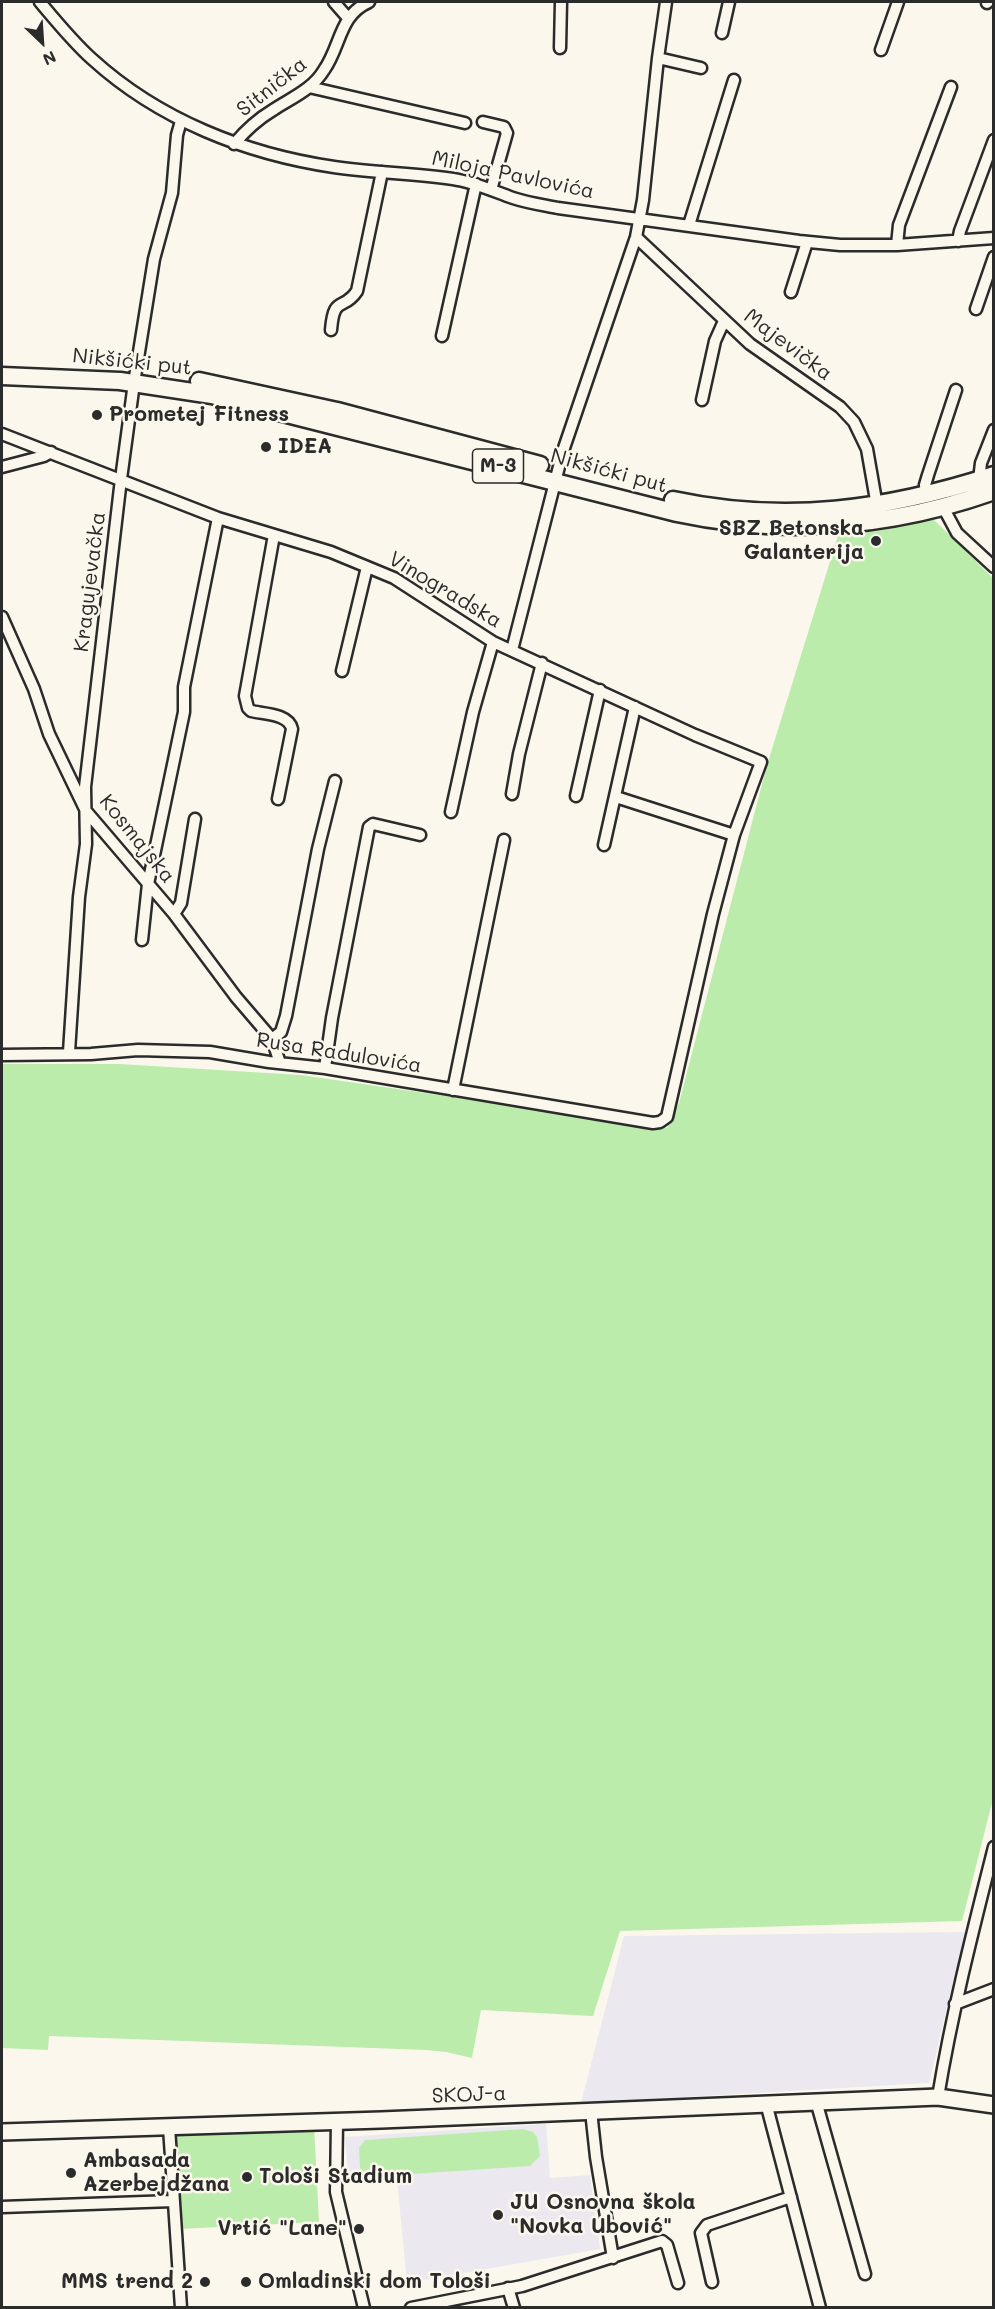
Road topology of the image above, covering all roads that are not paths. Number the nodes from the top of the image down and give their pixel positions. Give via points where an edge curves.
1 (40, 2) edge
2 (369, 2) edge
3 (561, 2) edge
4 (666, 2) edge
5 (729, 2) edge
6 (898, 2) edge
7 (342, 8) edge
8 (722, 33) dead end
9 (560, 48) dead end
10 (881, 50) dead end
11 (658, 58) junction
12 (701, 68) dead end
13 (734, 81) dead end
14 (309, 87) junction
15 (951, 87) dead end
16 (181, 121) junction
17 (483, 122) dead end
18 (465, 123) dead end
19 (993, 140) edge
20 (234, 144) junction
21 (382, 172) junction
22 (476, 184) junction
23 (491, 190) junction
24 (640, 219) junction
25 (689, 225) junction
26 (636, 237) junction
27 (993, 238) edge
28 (958, 241) junction
29 (807, 242) junction
30 (897, 245) junction
31 (993, 257) edge
32 (791, 292) dead end
33 (976, 309) dead end
34 (723, 321) junction
35 (331, 330) dead end
36 (442, 336) dead end
37 (2, 366) edge
38 (2, 376) edge
39 (135, 378) junction
40 (956, 390) dead end
41 (702, 400) dead end
42 (993, 430) edge
43 (2, 434) edge
44 (51, 452) junction
45 (2, 466) edge
46 (556, 475) junction
47 (986, 478) edge
48 (121, 479) junction
49 (993, 491) edge
50 (926, 495) junction
51 (877, 506) junction
52 (943, 507) junction
53 (218, 518) junction
54 (274, 536) junction
55 (367, 567) junction
56 (993, 567) edge
57 (2, 617) edge
58 (493, 642) junction
59 (512, 650) junction
60 (542, 663) junction
61 (342, 671) dead end
62 (600, 690) junction
63 (635, 707) junction
64 (335, 781) dead end
65 (512, 794) dead end
66 (576, 796) dead end
67 (616, 797) junction
68 (278, 799) dead end
69 (86, 811) junction
70 (451, 812) dead end
71 (195, 819) dead end
72 (420, 834) dead end
73 (735, 835) junction
74 (504, 840) dead end
75 (604, 845) dead end
76 (148, 884) junction
77 (174, 914) junction
78 (142, 940) dead end
79 (272, 1039) junction
80 (69, 1052) junction
81 (2, 1055) edge
82 (280, 1063) junction
83 (326, 1068) junction
84 (453, 1090) junction
85 (993, 1847) edge
86 (990, 1873) edge
87 (993, 1989) edge
88 (955, 2004) junction
89 (938, 2097) junction
90 (816, 2101) junction
91 (766, 2103) junction
92 (993, 2104) edge
93 (591, 2111) junction
94 (337, 2121) junction
95 (169, 2127) junction
96 (2, 2132) edge
97 (791, 2197) junction
98 (173, 2201) junction
99 (2, 2207) edge
100 (613, 2258) junction
101 (865, 2274) dead end
102 (712, 2282) dead end
103 (678, 2283) dead end
104 (508, 2288) junction
105 (181, 2307) edge
106 (364, 2307) edge
107 (411, 2307) edge
108 (514, 2307) edge
109 (820, 2307) edge

1 - 16 street, Miloja Pavlovića via 93,61
2 - 7 street, Sitnička
3 - 9 street
4 - 11 street
5 - 8 street
6 - 10 street
7 - 14 street, Sitnička via 325,70
11 - 12 street
11 - 24 street
13 - 25 street
14 - 18 street
14 - 20 street, Sitnička via 265,115
15 - 30 street via 899,225
16 - 20 street, Miloja Pavlovića
16 - 39 street, Kragujevačka via 172,193 154,259
17 - 23 street via 504,127 507,133
19 - 28 street
20 - 21 street, Miloja Pavlovića via 314,164
21 - 22 street, Miloja Pavlovića
21 - 35 street via 357,291 333,312
22 - 23 street, Miloja Pavlovića
22 - 36 street
23 - 24 street, Miloja Pavlovića via 528,202
24 - 25 street, Miloja Pavlovića
24 - 26 street
25 - 29 street, Miloja Pavlovića
26 - 34 street, Majevička
26 - 46 street
27 - 28 street, Miloja Pavlovića
28 - 30 street, Miloja Pavlovića
29 - 30 street, Miloja Pavlovića
29 - 32 street
31 - 33 street
34 - 41 street
34 - 51 street, Majevička via 840,407 854,422 867,449
37 - 39 main road via 76,368
38 - 39 main road, Nikšićki put / M-3
39 - 46 main road, Nikšićki put / M-3
39 - 48 street, Kragujevačka
40 - 50 street via 925,485
42 - 47 street via 981,462
43 - 44 street, Vinogradska
44 - 45 street
44 - 48 street, Vinogradska
46 - 51 main road via 691,504 796,512
46 - 52 main road, Nikšićki put / M-3 via 687,515 768,526 861,524
46 - 59 street
47 - 50 main road
48 - 53 street, Vinogradska
48 - 69 street, Kragujevačka via 85,787
49 - 52 main road, Nikšićki put / M-3
50 - 51 main road
52 - 56 street via 957,532
53 - 54 street, Vinogradska
53 - 76 street
54 - 55 street, Vinogradska
54 - 68 street via 245,696 251,711 285,718 291,723
55 - 58 street, Vinogradska via 421,594
55 - 61 street
57 - 69 street, Kosmajska via 49,734
58 - 59 street, Vinogradska
58 - 70 street
59 - 60 street, Vinogradska
60 - 62 street, Vinogradska
60 - 65 street
62 - 63 street, Vinogradska
62 - 66 street
63 - 67 street
63 - 73 street, Vinogradska via 761,762
64 - 79 street via 286,1016 281,1032
67 - 73 street
67 - 75 street
69 - 76 street, Kosmajska
69 - 80 street, Kragujevačka
71 - 77 street via 180,903
72 - 83 street via 372,824 369,827
73 - 84 street, Rusa Radulovića via 667,1117 653,1124
74 - 84 street
76 - 77 street, Kosmajska
76 - 78 street
77 - 79 street, Kosmajska
79 - 82 street, Kosmajska
80 - 81 street, Rusa Radulovića
80 - 82 street, Rusa Radulovića via 191,1051
82 - 83 street, Rusa Radulovića
83 - 84 street, Rusa Radulovića
85 - 86 street
86 - 88 street
87 - 88 street
88 - 89 street
89 - 90 main road, SKOJ-a
89 - 92 main road, SKOJ-a
90 - 91 main road, SKOJ-a
90 - 101 street
91 - 93 main road, SKOJ-a
91 - 97 street
93 - 94 main road, SKOJ-a
93 - 100 street
94 - 95 main road, SKOJ-a
94 - 106 street via 336,2192
95 - 96 main road, SKOJ-a
95 - 98 street
97 - 102 street via 707,2224 701,2233
97 - 109 street
98 - 99 street
98 - 105 street
100 - 103 street via 662,2241 667,2245
100 - 104 street
104 - 107 street
104 - 108 street

